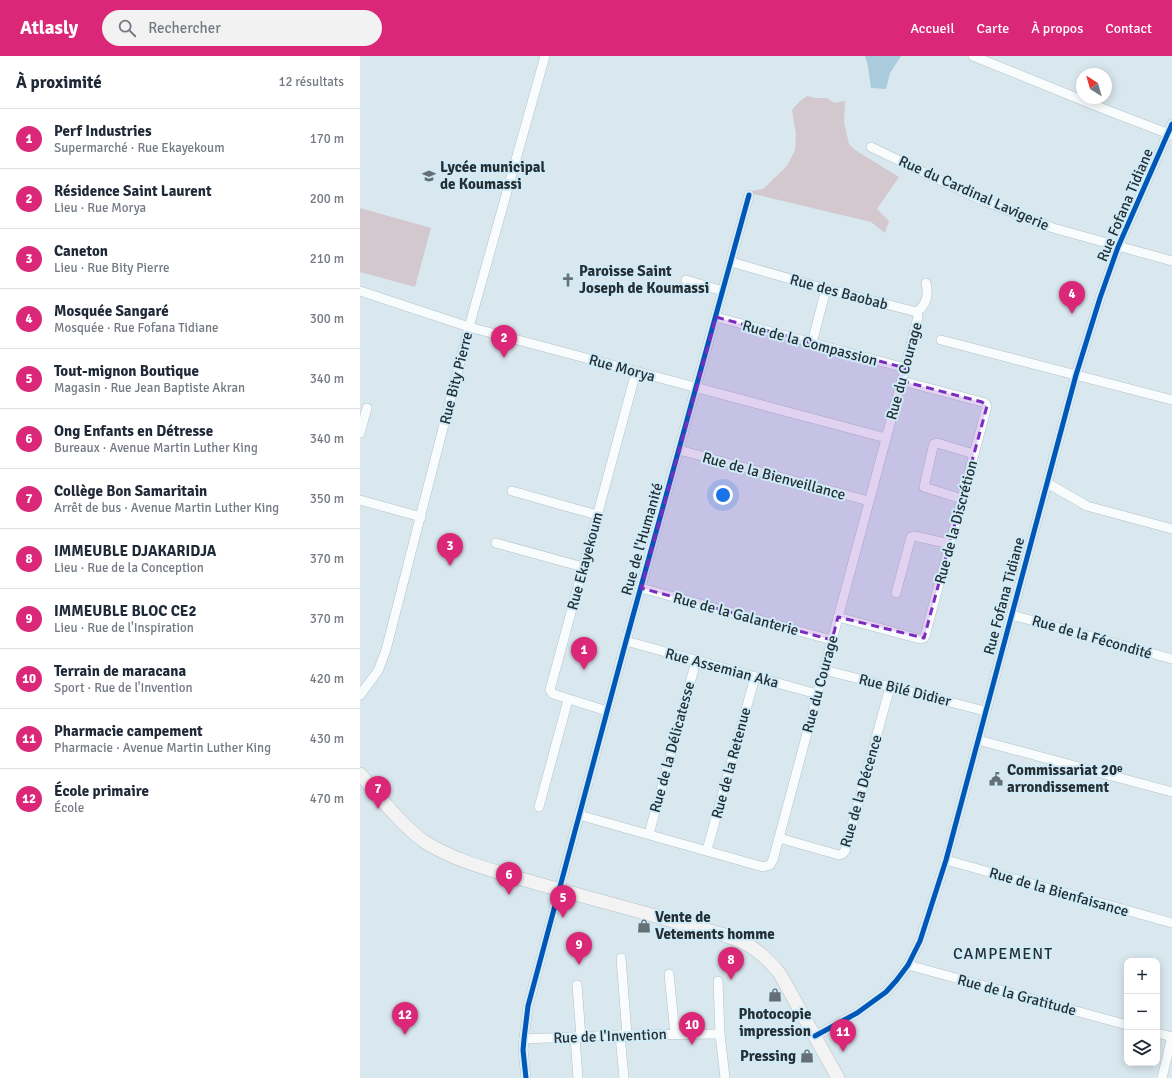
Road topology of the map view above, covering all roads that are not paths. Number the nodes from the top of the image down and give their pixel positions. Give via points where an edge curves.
1 (545, 56) edge
2 (973, 56) edge
3 (1172, 124) edge
4 (1170, 134) edge
5 (871, 147) dead end
6 (749, 195) dead end
7 (1118, 247) junction
8 (1172, 261) edge
9 (731, 262) junction
10 (686, 280) dead end
11 (926, 284) dead end
12 (826, 289) junction
13 (360, 291) edge
14 (723, 291) junction
15 (917, 312) junction
16 (716, 318) junction
17 (470, 327) junction
18 (941, 340) dead end
19 (812, 343) junction
20 (905, 368) junction
21 (636, 372) junction
22 (1076, 375) junction
23 (902, 381) junction
24 (696, 388) junction
25 (1172, 400) edge
26 (367, 408) dead end
27 (360, 433) edge
28 (886, 438) junction
29 (679, 450) junction
30 (974, 454) junction
31 (1047, 483) junction
32 (512, 491) dead end
33 (962, 499) junction
34 (360, 500) edge
35 (869, 501) junction
36 (597, 514) junction
37 (420, 516) junction
38 (1172, 529) edge
39 (496, 543) dead end
40 (950, 544) junction
41 (583, 567) junction
42 (641, 588) junction
43 (896, 593) dead end
44 (1012, 615) junction
45 (838, 617) junction
46 (832, 640) junction
47 (626, 641) junction
48 (1172, 659) edge
49 (696, 661) junction
50 (824, 670) junction
51 (755, 677) junction
52 (890, 687) junction
53 (817, 694) junction
54 (360, 695) edge
55 (568, 700) junction
56 (607, 711) junction
57 (985, 711) junction
58 (978, 740) junction
59 (360, 774) edge
60 (1172, 792) edge
61 (539, 807) dead end
62 (579, 815) junction
63 (649, 834) junction
64 (779, 838) junction
65 (707, 850) junction
66 (946, 860) junction
67 (558, 889) junction
68 (1172, 923) edge
69 (621, 958) dead end
70 (908, 965) junction
71 (668, 974) dead end
72 (718, 981) dead end
73 (577, 985) dead end
74 (1124, 1024) edge
75 (623, 1034) junction
76 (675, 1034) junction
77 (720, 1034) junction
78 (1160, 1034) edge
79 (815, 1036) junction
80 (578, 1037) junction
81 (1172, 1037) edge
82 (524, 1039) junction
83 (526, 1078) edge
84 (578, 1078) edge
85 (624, 1078) edge
86 (725, 1078) edge
87 (838, 1078) edge
88 (1162, 1078) edge

1 - 17 street, Rue Bity Pierre
2 - 4 street
3 - 4 street, Rue Fofana Tidiane
4 - 7 street, Rue Fofana Tidiane
5 - 7 street, Rue du Cardinal Lavigerie via 979,199 1053,228
6 - 9 street, Rue de l'Humanité
7 - 8 street, Rue du Cardinal Lavigerie
7 - 22 street, Rue Fofana Tidiane
9 - 12 street, Rue des Baobab
9 - 14 street, Rue de l'Humanité
10 - 14 street
11 - 15 street via 927,298
12 - 15 street, Rue des Baobab
12 - 19 street
13 - 17 street, Rue Morya
14 - 16 street, Rue de l'Humanité
15 - 20 street, Rue du Courage via 918,317
16 - 19 street, Rue de la Compassion
16 - 24 street, Rue de l'Humanité
17 - 21 street, Rue Morya
17 - 37 street, Rue Bity Pierre
18 - 22 street
19 - 20 street, Rue de la Compassion
20 - 23 street, Rue du Courage
21 - 24 street, Rue Morya
21 - 36 street, Rue Ekayekoum
22 - 25 street
22 - 31 street, Rue Fofana Tidiane
23 - 28 street, Rue du Courage
23 - 30 street, Rue de la Discrétion via 985,403 987,406
24 - 28 street, Rue Morya
24 - 29 street, Rue de l'Humanité
26 - 27 street
28 - 35 street, Rue du Courage
29 - 35 street, Rue de la Bienveillance
29 - 42 street, Rue de l'Humanité
30 - 33 street, Rue de la Discrétion
30 - 33 street via 937,443 933,447 924,486
31 - 38 street via 1088,506
31 - 44 street, Rue Fofana Tidiane
32 - 36 street
33 - 40 street, Rue de la Discrétion
34 - 37 street
35 - 45 street, Rue du Courage
36 - 41 street, Rue Ekayekoum
37 - 54 street, Rue Bity Pierre via 386,650 378,671
39 - 41 street
40 - 43 street via 911,537
40 - 45 street, Rue de la Discrétion via 924,638
41 - 55 street, Rue Ekayekoum via 550,690 553,694
42 - 46 street, Rue de la Galanterie
42 - 47 street, Rue de l'Humanité
44 - 48 street, Rue de la Fécondité
44 - 57 street, Rue Fofana Tidiane
45 - 46 street, Rue du Courage
46 - 50 street, Rue du Courage
47 - 49 street, Rue Assemian Aka
47 - 56 street, Rue de l'Humanité
49 - 51 street, Rue Assemian Aka
49 - 63 street, Rue de la Délicatesse
50 - 52 street, Rue Bilé Didier
50 - 53 street, Rue du Courage
51 - 53 street, Rue Assemian Aka
51 - 65 street, Rue de la Retenue
52 - 57 street, Rue Bilé Didier
52 - 64 street, Rue de la Décence via 845,851 839,855
53 - 64 street, Rue du Courage
55 - 56 street, Rue Ekayekoum
55 - 61 street
56 - 62 street, Rue de l'Humanité
57 - 58 street, Rue Fofana Tidiane
58 - 60 street
58 - 66 street, Rue Fofana Tidiane
59 - 67 street via 413,832 440,850 470,863
62 - 63 street, Rue du Courage
62 - 67 street, Rue de l'Humanité
63 - 65 street, Rue du Courage
64 - 65 street, Rue du Courage via 773,860 770,865 763,867
66 - 68 street, Rue de la Bienfaisance
66 - 70 street, Rue Fofana Tidiane via 920,941
67 - 79 street via 721,934 747,944 770,962 780,974
67 - 82 street, Rue de l'Humanité via 528,1006
69 - 75 street
70 - 74 street, Rue de la Gratitude
70 - 79 street, Rue Fofana Tidiane via 886,992 857,1013
71 - 76 street
72 - 77 street
73 - 80 street
75 - 76 street, Rue de l'Invention
75 - 80 street, Rue de l'Invention
75 - 85 street
76 - 77 street, Rue de l'Invention
77 - 86 street
78 - 81 street
79 - 87 street
80 - 82 street, Rue de l'Invention
80 - 84 street
81 - 88 street
82 - 83 street, Rue de l'Humanité

